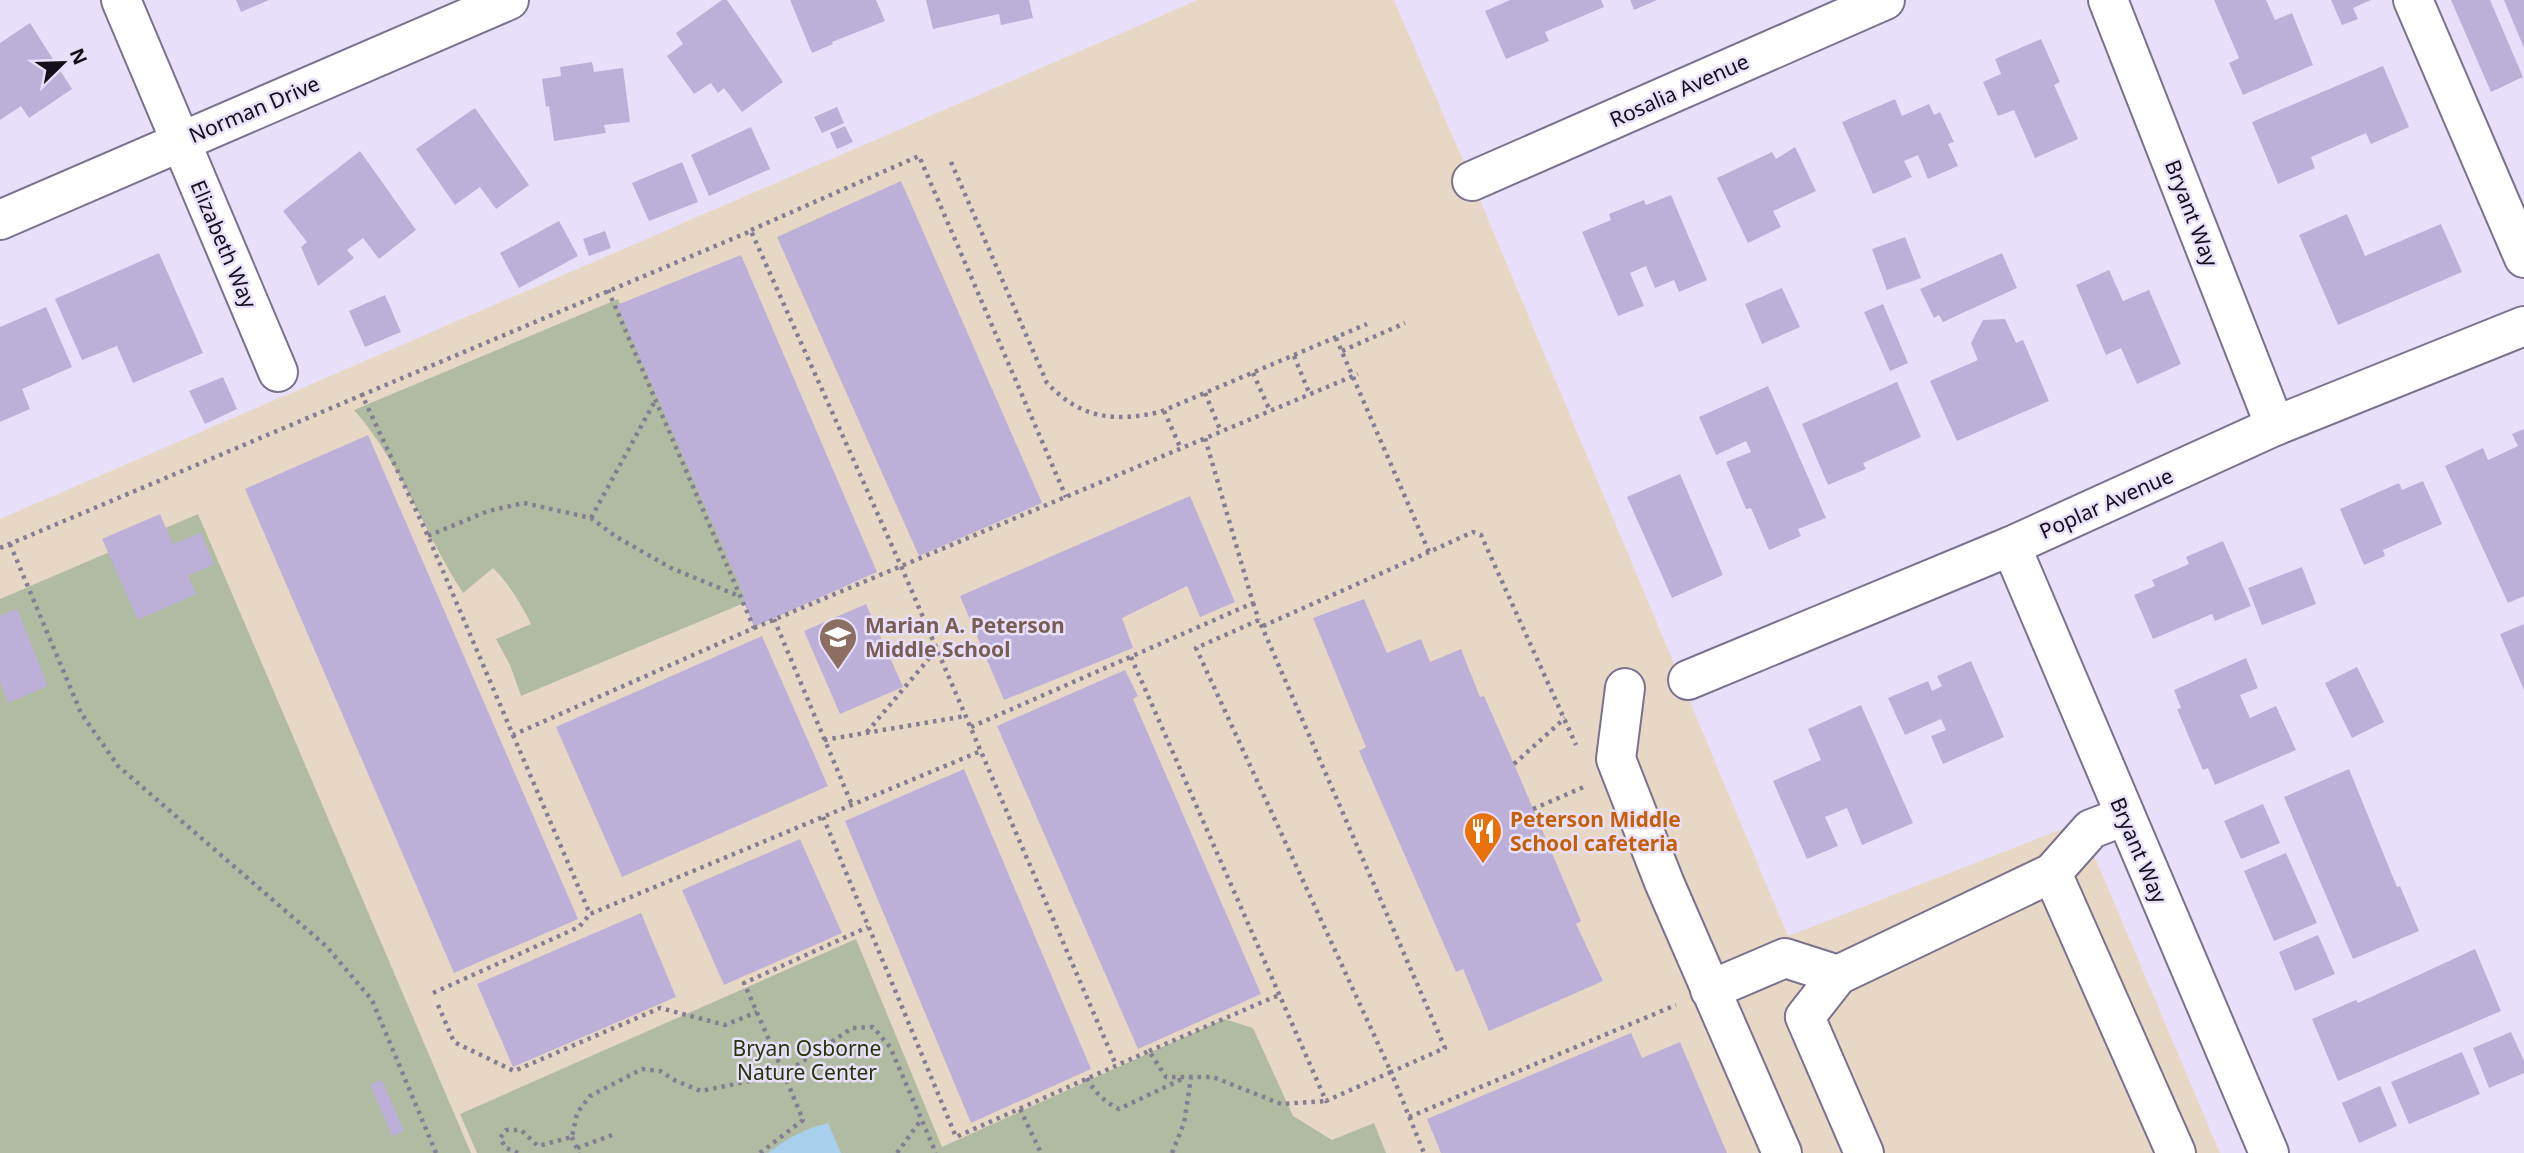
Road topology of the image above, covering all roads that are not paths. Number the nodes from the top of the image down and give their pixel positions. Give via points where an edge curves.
1 (121, 0) edge
2 (509, 0) edge
3 (1885, 0) edge
4 (2108, 0) edge
5 (2413, 0) edge
6 (181, 141) junction
7 (1472, 181) dead end
8 (0, 220) edge
9 (2524, 258) edge
10 (2524, 326) edge
11 (278, 372) dead end
12 (2275, 426) junction
13 (2011, 546) junction
14 (1688, 680) dead end
15 (1625, 688) dead end
16 (2125, 816) junction
17 (2052, 873) junction
18 (1838, 975) junction
19 (1710, 990) junction
20 (1782, 1153) edge
21 (1864, 1153) edge
22 (2176, 1153) edge
23 (2269, 1153) edge

1 - 6 street, Elizabeth Way
2 - 6 street, Norman Drive
3 - 7 street, Rosalia Avenue
4 - 12 street, Bryant Way
5 - 9 street
6 - 8 street, Norman Drive
6 - 11 street, Elizabeth Way
10 - 12 street, Poplar Avenue
12 - 13 street, Poplar Avenue
13 - 14 street, Poplar Avenue
13 - 16 street, Bryant Way
15 - 19 street via 1616,759
16 - 17 street via 2091,830
16 - 23 street, Bryant Way
17 - 18 street
17 - 22 street
18 - 19 street via 1784,958
18 - 21 street via 1805,1017
19 - 20 street

